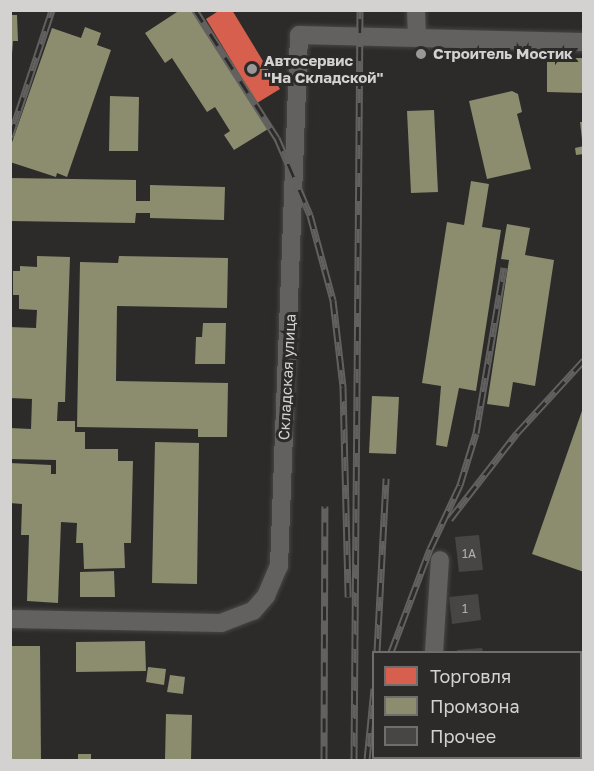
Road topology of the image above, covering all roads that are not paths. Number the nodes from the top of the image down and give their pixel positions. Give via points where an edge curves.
1 (417, 10) edge
2 (417, 38) junction
3 (584, 42) edge
4 (440, 560) dead end
5 (10, 619) edge
6 (435, 651) edge

1 - 2 street
2 - 3 street
2 - 5 street, Складская улица via 299,35 279,566 266,596 253,611 221,623
4 - 6 street

